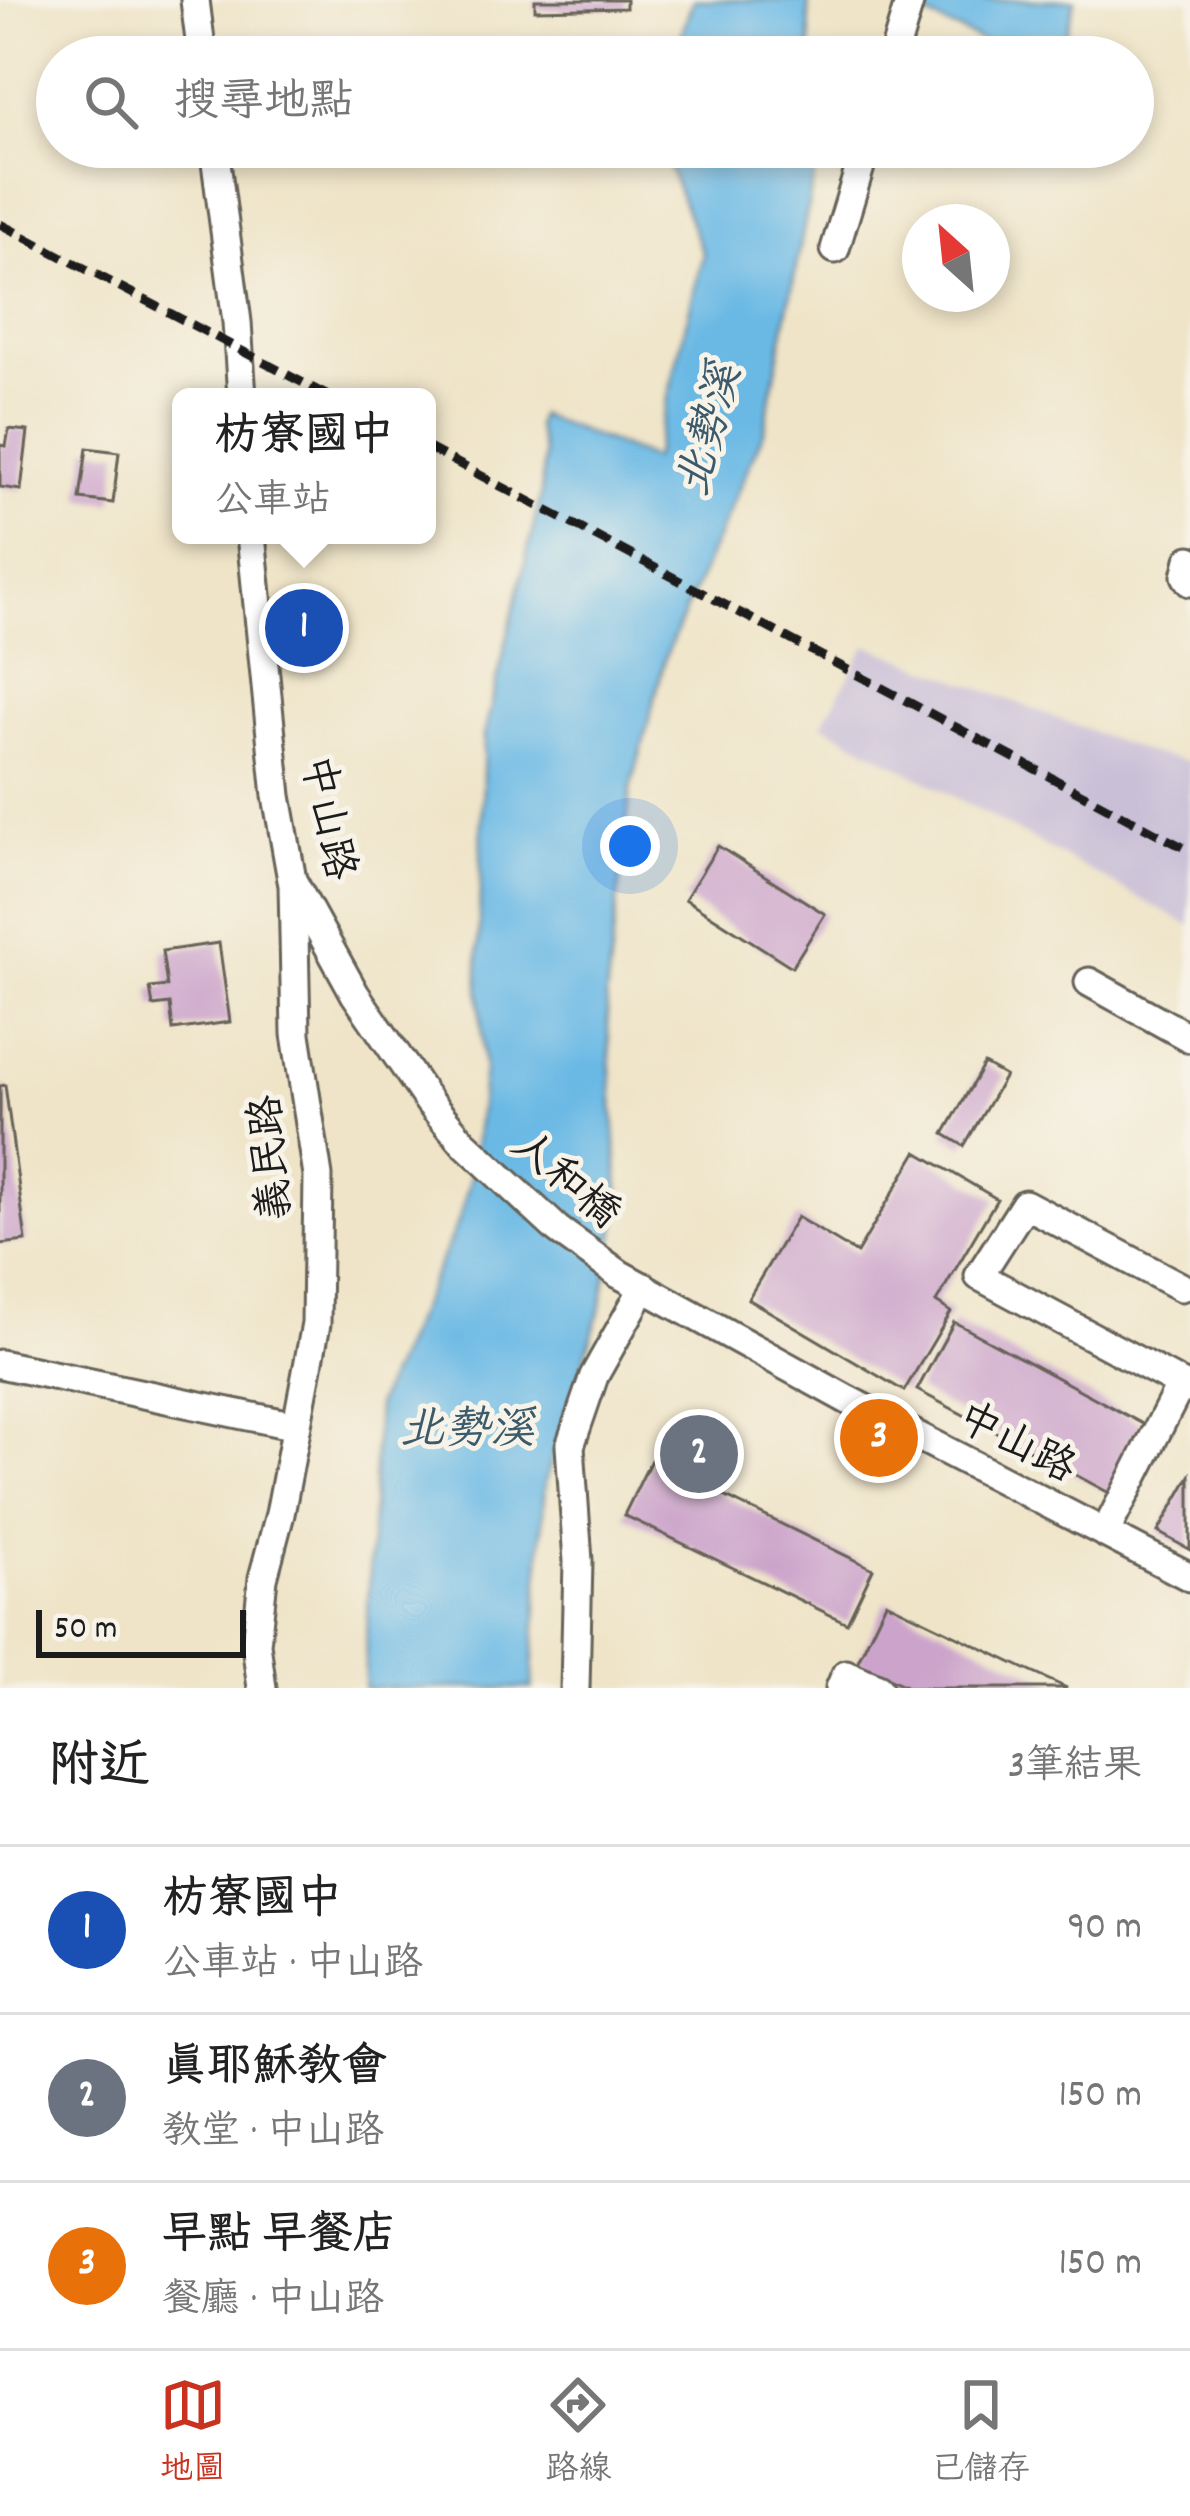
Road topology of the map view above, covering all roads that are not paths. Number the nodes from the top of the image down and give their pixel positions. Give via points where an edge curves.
1 (195, 0) edge
2 (910, 0) edge
3 (199, 36) edge
4 (899, 36) edge
5 (217, 168) edge
6 (860, 168) edge
7 (835, 249) dead end
8 (241, 388) edge
9 (251, 544) edge
10 (1190, 560) edge
11 (1190, 582) edge
12 (292, 880) junction
13 (1089, 982) dead end
14 (1190, 1038) edge
15 (464, 1142) joint
16 (632, 1280) junction
17 (1181, 1287) dead end
18 (0, 1364) edge
19 (1186, 1387) edge
20 (296, 1426) junction
21 (1105, 1533) junction
22 (1190, 1577) edge
23 (843, 1681) edge
24 (262, 1688) edge
25 (574, 1688) edge
26 (878, 1688) edge

1 - 3 street
2 - 4 street
5 - 8 street
6 - 7 street
9 - 12 street, 中山路
10 - 11 street
12 - 15 street, 中山路 via 355,994
12 - 20 street, 義民路 via 296,1034 318,1176 316,1324
13 - 14 street
15 - 16 street, 人和橋 via 558,1230
16 - 21 street, 中山路
16 - 25 street via 570,1445 578,1561
17 - 19 street via 1025,1204 979,1276
18 - 20 street
19 - 21 street
20 - 24 street, 義民路 via 263,1578 256,1644
21 - 22 street, 中山路
23 - 26 street

